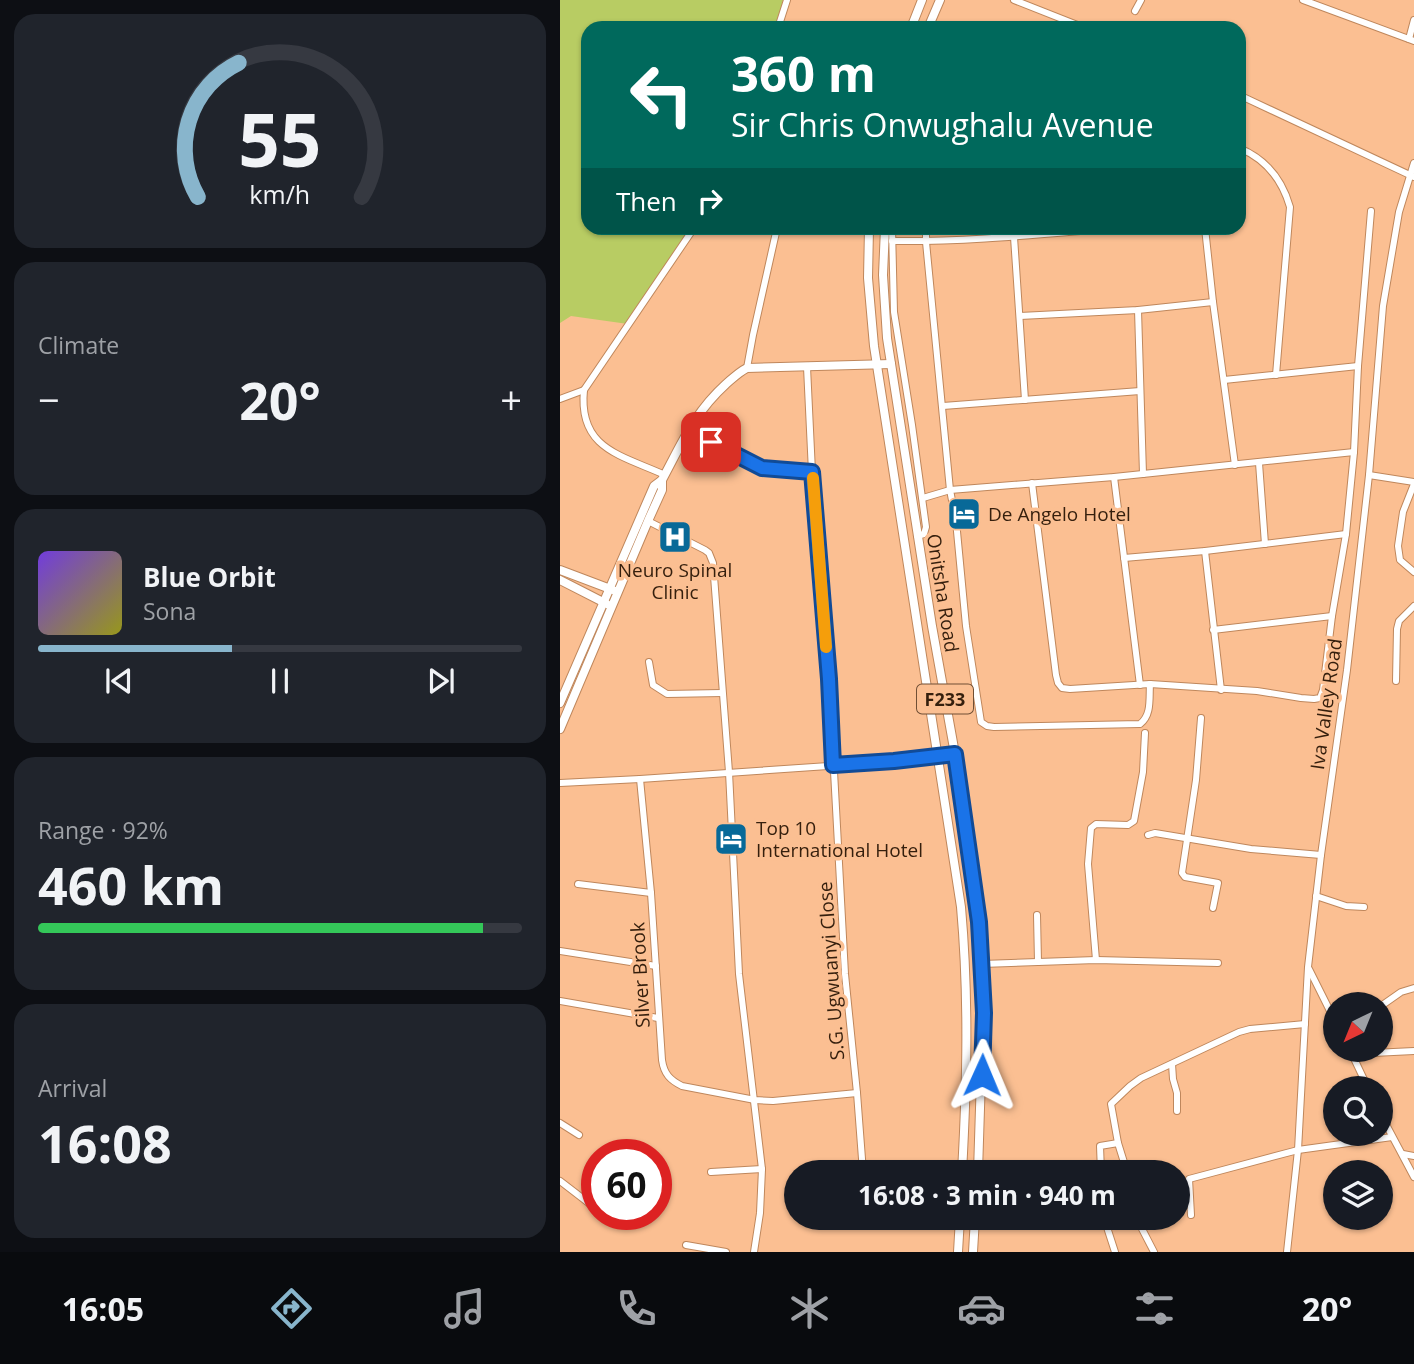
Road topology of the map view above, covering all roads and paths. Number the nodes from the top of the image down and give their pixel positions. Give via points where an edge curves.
1 (786, 0) edge
2 (922, 0) edge
3 (940, 0) edge
4 (1014, 0) edge
5 (1141, 0) edge
6 (1303, 0) edge
7 (1334, 0) edge
8 (1331, 10) junction
9 (1135, 11) dead end
10 (1414, 20) edge
11 (780, 21) edge
12 (914, 21) edge
13 (931, 21) edge
14 (1067, 21) edge
15 (1411, 40) edge
16 (1246, 98) edge
17 (1246, 151) edge
18 (1414, 163) edge
19 (1412, 176) edge
20 (1371, 211) dead end
21 (689, 235) edge
22 (775, 235) edge
23 (869, 235) edge
24 (884, 235) edge
25 (892, 235) edge
26 (926, 235) edge
27 (1037, 235) edge
28 (1206, 235) edge
29 (1014, 237) junction
30 (892, 242) junction
31 (926, 242) junction
32 (1213, 302) junction
33 (1138, 310) junction
34 (1020, 316) junction
35 (877, 363) junction
36 (891, 364) junction
37 (1358, 366) junction
38 (807, 367) junction
39 (747, 368) junction
40 (1276, 375) junction
41 (1224, 380) junction
42 (584, 390) junction
43 (1140, 391) junction
44 (560, 399) edge
45 (1026, 400) junction
46 (943, 406) junction
47 (688, 430) junction
48 (1354, 452) junction
49 (1259, 463) junction
50 (1236, 465) junction
51 (812, 472) junction
52 (1143, 474) junction
53 (1368, 475) junction
54 (1114, 477) junction
55 (664, 478) junction
56 (1414, 483) edge
57 (1032, 484) junction
58 (950, 491) junction
59 (923, 498) junction
60 (648, 520) junction
61 (1346, 534) junction
62 (918, 536) junction
63 (1265, 544) junction
64 (1205, 551) junction
65 (1124, 558) junction
66 (560, 570) edge
67 (1414, 572) edge
68 (560, 580) edge
69 (614, 590) junction
70 (608, 605) junction
71 (1414, 606) edge
72 (1332, 615) junction
73 (1213, 630) junction
74 (649, 662) dead end
75 (1396, 681) dead end
76 (1150, 684) junction
77 (1140, 685) junction
78 (1221, 690) junction
79 (722, 693) junction
80 (560, 703) edge
81 (1201, 719) dead end
82 (560, 729) edge
83 (1145, 733) dead end
84 (955, 754) junction
85 (938, 757) junction
86 (833, 765) junction
87 (729, 772) junction
88 (640, 779) junction
89 (560, 783) edge
90 (1148, 835) dead end
91 (1189, 838) junction
92 (1321, 855) junction
93 (579, 884) dead end
94 (651, 893) junction
95 (1316, 896) junction
96 (1364, 907) dead end
97 (1213, 908) dead end
98 (1037, 915) dead end
99 (560, 951) edge
100 (1096, 960) junction
101 (1038, 962) junction
102 (1218, 963) dead end
103 (982, 964) junction
104 (656, 965) junction
105 (1308, 967) junction
106 (1414, 988) edge
107 (1323, 997) edge
108 (1393, 998) edge
109 (560, 1001) edge
110 (658, 1018) junction
111 (1305, 1024) junction
112 (1414, 1051) edge
113 (1393, 1052) edge
114 (1172, 1064) junction
115 (857, 1093) junction
116 (755, 1100) junction
117 (1177, 1111) dead end
118 (560, 1124) edge
119 (579, 1135) dead end
120 (1393, 1139) edge
121 (1118, 1143) junction
122 (1327, 1146) edge
123 (1298, 1150) junction
124 (1403, 1154) junction
125 (1414, 1156) edge
126 (862, 1160) edge
127 (962, 1160) edge
128 (978, 1160) edge
129 (1101, 1160) edge
130 (1123, 1160) edge
131 (762, 1168) junction
132 (710, 1172) dead end
133 (1414, 1177) edge
134 (560, 1181) edge
135 (581, 1197) edge
136 (1191, 1215) dead end
137 (959, 1230) edge
138 (974, 1230) edge
139 (1108, 1230) edge
140 (1143, 1230) edge
141 (686, 1245) dead end
142 (726, 1252) edge
143 (754, 1252) edge
144 (958, 1252) edge
145 (973, 1252) edge
146 (1115, 1252) edge
147 (1154, 1252) edge
148 (1287, 1252) edge

1 - 11 street
2 - 12 main road
3 - 13 main road
4 - 14 street
5 - 9 street
6 - 8 street
7 - 8 street
8 - 15 street
10 - 15 street
16 - 19 street
17 - 40 street via 1266,164 1281,183 1290,207
18 - 19 street, Iva Valley Road
19 - 53 street, Iva Valley Road via 1397,224 1383,306
20 - 37 street
21 - 42 street
22 - 39 street
23 - 35 main road, Onitsha Road / F233 via 868,278
24 - 36 main road, Onitsha Road / F233
25 - 30 street
26 - 31 street
27 - 29 street
28 - 32 street
29 - 31 street
29 - 34 street
30 - 31 street
30 - 59 street via 894,312
31 - 46 street
32 - 33 street
32 - 41 street
33 - 34 street
33 - 43 street
34 - 45 street
35 - 36 main road
35 - 38 main road
35 - 85 main road, Onitsha Road / F233
36 - 62 main road, Onitsha Road / F233
37 - 40 street
37 - 48 street
38 - 39 main road
38 - 51 street, S.G. Ugwuanyi Close
39 - 47 main road via 713,395
40 - 41 street
41 - 50 street
42 - 44 street
42 - 55 street via 586,421 597,441
43 - 45 street
43 - 52 street
45 - 46 street
46 - 58 street
47 - 51 street via 762,468
47 - 55 main road
48 - 49 street
48 - 61 street
49 - 50 street
49 - 63 street
50 - 52 street
51 - 86 street, S.G. Ugwuanyi Close
52 - 54 street
53 - 56 street
53 - 92 street, Iva Valley Road
54 - 57 street
54 - 65 street
55 - 60 main road
55 - 69 main road via 649,497
56 - 67 street via 1403,512 1398,546 1400,559
57 - 58 street
57 - 77 street via 1058,683 1070,689
58 - 59 street
58 - 76 street via 981,722 994,727 1140,724 1147,718
59 - 62 street via 926,531
60 - 69 main road
60 - 79 street via 712,557
61 - 63 street
61 - 72 street
62 - 84 main road, Onitsha Road / F233
63 - 64 street
64 - 65 street
64 - 73 street
65 - 77 street
66 - 69 main road
68 - 70 main road
69 - 70 main road
70 - 80 main road
70 - 82 main road
71 - 75 street via 1397,629
72 - 73 street
72 - 78 street via 1320,698
73 - 78 street
74 - 79 street via 653,685 667,694
76 - 77 street
76 - 78 street
79 - 87 street
81 - 91 street
83 - 100 street via 1134,821 1091,828 1088,864
84 - 85 street
84 - 103 main road, Onitsha Road / F233
85 - 86 street
85 - 127 main road, Onitsha Road / F233 via 965,949 968,1024
86 - 87 street
86 - 115 street, S.G. Ugwuanyi Close
87 - 88 street
87 - 116 street via 739,974
88 - 89 street
88 - 94 street, Silver Brook
90 - 91 street
91 - 92 street
91 - 97 street via 1182,870 1185,877 1218,883
92 - 95 street, Iva Valley Road
93 - 94 street
94 - 104 street, Silver Brook
95 - 96 street
95 - 105 street, Iva Valley Road
98 - 101 street
99 - 104 street
100 - 101 street
100 - 102 street
101 - 103 street
103 - 128 main road, Onitsha Road / F233
104 - 110 street, Silver Brook
105 - 107 street
105 - 111 street, Iva Valley Road
106 - 108 street
109 - 110 street
110 - 116 street, Silver Brook via 663,1068 673,1081
111 - 114 street via 1250,1029
111 - 123 street, Iva Valley Road
112 - 113 street
114 - 117 street
114 - 121 street via 1135,1081 1111,1104
115 - 116 street
115 - 126 street, S.G. Ugwuanyi Close
116 - 131 street
118 - 119 street
120 - 124 street
121 - 129 street via 1100,1146
121 - 130 street
122 - 123 street
123 - 136 street via 1189,1180
123 - 148 street, Iva Valley Road
124 - 125 street
124 - 133 street
131 - 132 street
131 - 143 street
134 - 135 street
137 - 144 main road
138 - 145 main road
139 - 146 street
140 - 147 street
141 - 142 street

